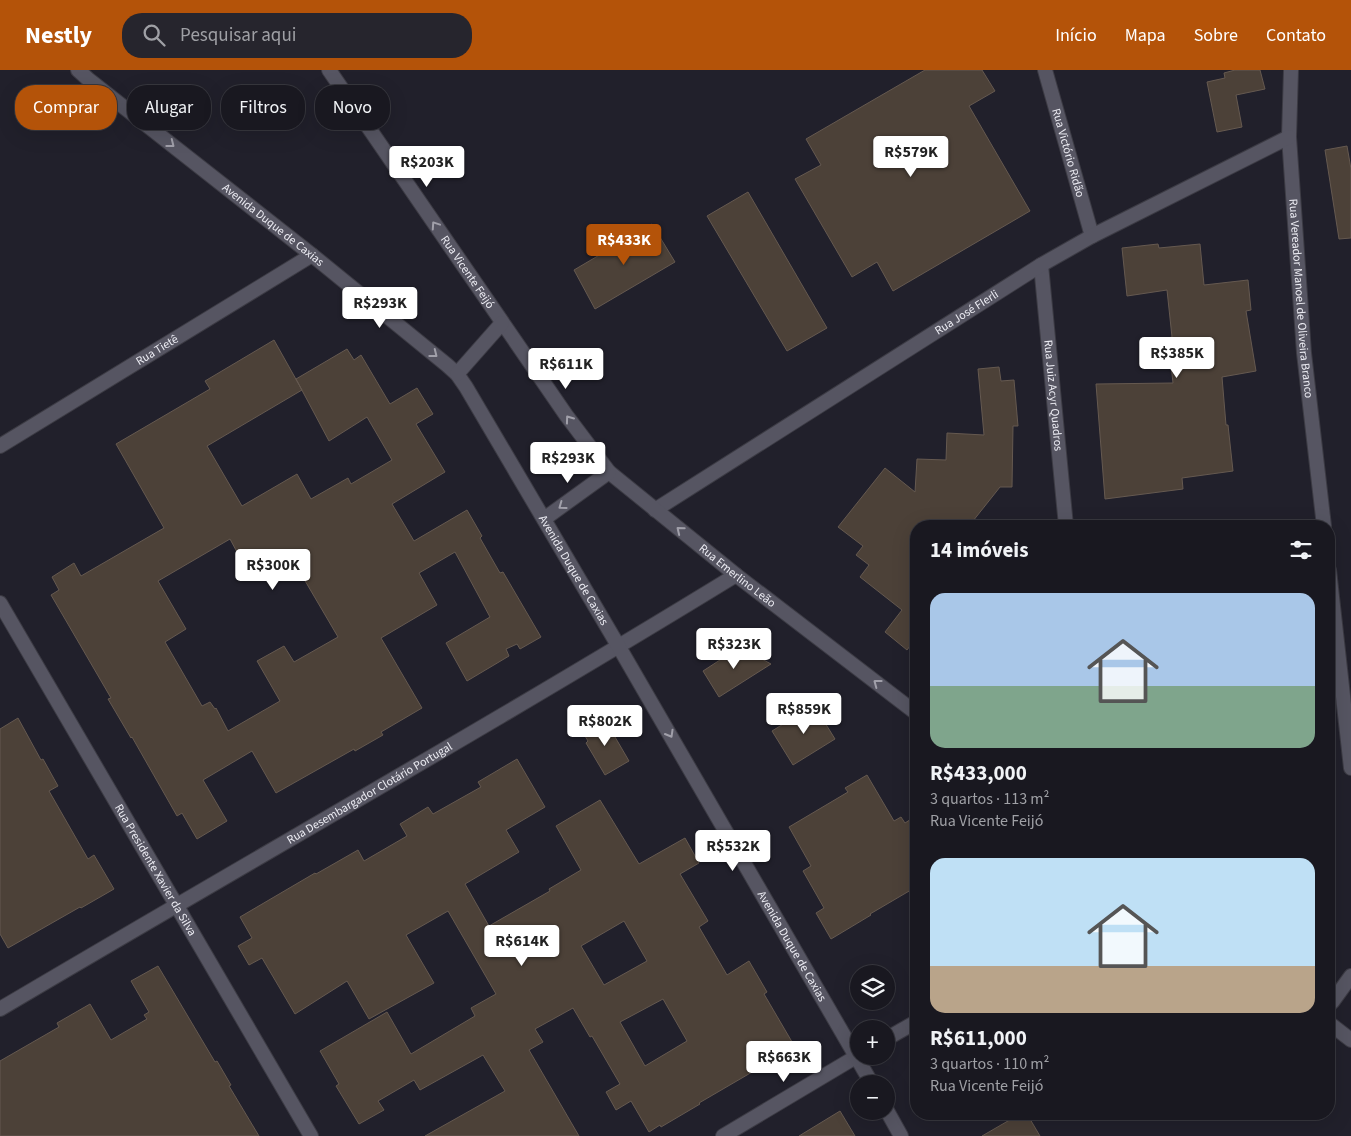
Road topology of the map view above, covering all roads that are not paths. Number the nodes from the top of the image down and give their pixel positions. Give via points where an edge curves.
1 (329, 70) edge
2 (1045, 70) edge
3 (1291, 70) edge
4 (82, 71) edge
5 (1289, 137) junction
6 (1092, 236) junction
7 (312, 254) junction
8 (1041, 265) junction
9 (502, 322) junction
10 (457, 374) junction
11 (0, 446) edge
12 (609, 472) junction
13 (655, 510) junction
14 (544, 519) junction
15 (1065, 520) edge
16 (1323, 520) edge
17 (736, 575) junction
18 (0, 603) edge
19 (1335, 624) edge
20 (619, 647) junction
21 (910, 708) edge
22 (1351, 768) edge
23 (176, 905) junction
24 (1351, 976) edge
25 (1335, 998) edge
26 (0, 1009) edge
27 (910, 1025) edge
28 (1335, 1028) edge
29 (895, 1034) edge
30 (1351, 1040) edge
31 (850, 1044) edge
32 (850, 1060) edge
33 (893, 1120) edge
34 (311, 1136) edge
35 (723, 1136) edge
36 (902, 1136) edge

9 -> 1 street, Rua Vicente Feijó
2 - 6 street, Rua Victório Ridão
3 - 5 street, Rua Vereador Manoel de Oliveira Branco
4 -> 7 street, Avenida Duque de Caxias
5 - 6 street, Rua José FIerli
5 - 16 street, Rua Vereador Manoel de Oliveira Branco via 1304,353
6 - 8 street, Rua José FIerli
7 -> 10 street, Avenida Duque de Caxias
7 - 11 street, Rua Tietê
8 - 13 street, Rua José FIerli
8 - 15 street, Rua Juiz Acyr Quadros
9 - 10 street
12 -> 9 street, Rua Vicente Feijó
10 - 14 street, Avenida Duque de Caxias
12 - 13 street, Rua Emerlino Leão
12 -> 14 street
17 -> 13 street, Rua Emerlino Leão
14 - 20 street, Avenida Duque de Caxias
17 - 20 street, Rua Desembargador Clotário Portugal
21 -> 17 street, Rua Emerlino Leão
18 - 23 street, Rua Presidente Xavier da Silva
19 - 22 street
20 - 23 street, Rua Desembargador Clotário Portugal
20 -> 31 street, Avenida Duque de Caxias
23 - 26 street, Rua Desembargador Clotário Portugal
23 - 34 street, Rua Presidente Xavier da Silva
24 - 25 street
27 - 29 street
28 - 30 street
32 - 35 street
33 - 36 street

